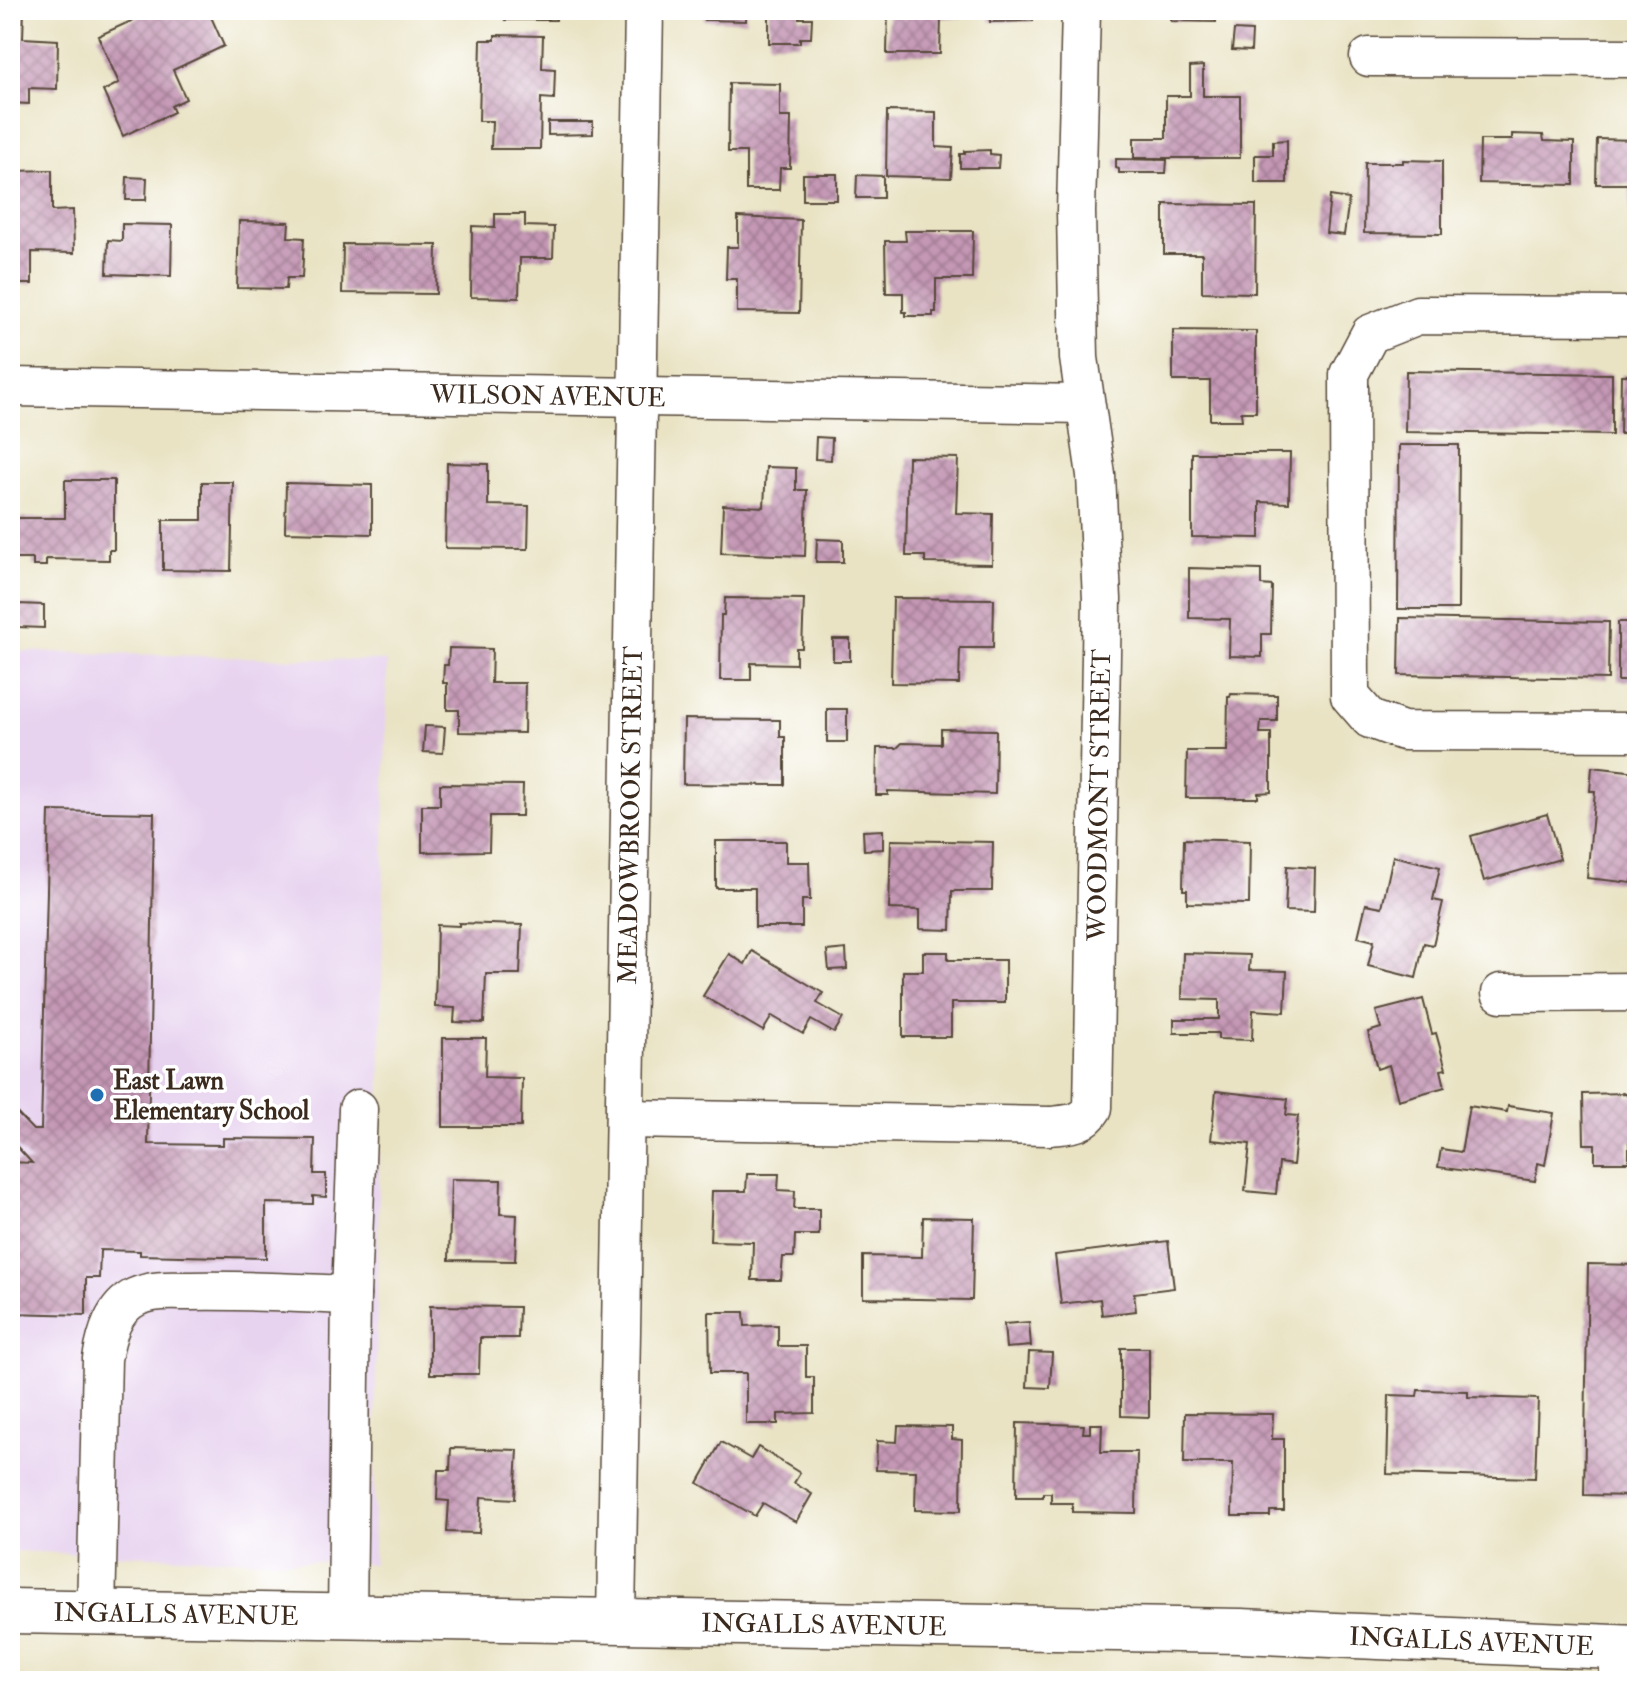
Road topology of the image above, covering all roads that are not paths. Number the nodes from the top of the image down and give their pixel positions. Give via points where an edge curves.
1 (644, 10) edge
2 (1081, 10) edge
3 (1369, 57) dead end
4 (1637, 58) edge
5 (1637, 316) edge
6 (10, 387) edge
7 (638, 397) junction
8 (1085, 404) junction
9 (1637, 732) edge
10 (1637, 992) edge
11 (1501, 993) dead end
12 (358, 1109) dead end
13 (626, 1119) junction
14 (351, 1295) junction
15 (10, 1611) edge
16 (96, 1612) junction
17 (347, 1616) junction
18 (616, 1619) junction
19 (1625, 1659) edge

1 - 7 street, MEADOWBROOK STREET
2 - 8 street, WOODMONT STREET via 1076,212
3 - 4 street
5 - 9 street via 1418,315 1370,334 1349,374 1349,404 1350,696 1370,719 1403,731
6 - 7 street, WILSON AVENUE
7 - 8 street, WILSON AVENUE
7 - 13 street, MEADOWBROOK STREET
8 - 13 street, WOODMONT STREET via 1096,475 1102,599 1093,1108 1079,1122 1050,1126
10 - 11 street
12 - 14 street
13 - 18 street, MEADOWBROOK STREET
14 - 16 street via 156,1291 136,1297 120,1310 106,1334 102,1359
14 - 17 street
15 - 16 main road, INGALLS AVENUE
16 - 17 main road, INGALLS AVENUE
17 - 18 main road, INGALLS AVENUE
18 - 19 main road, INGALLS AVENUE via 1241,1631

